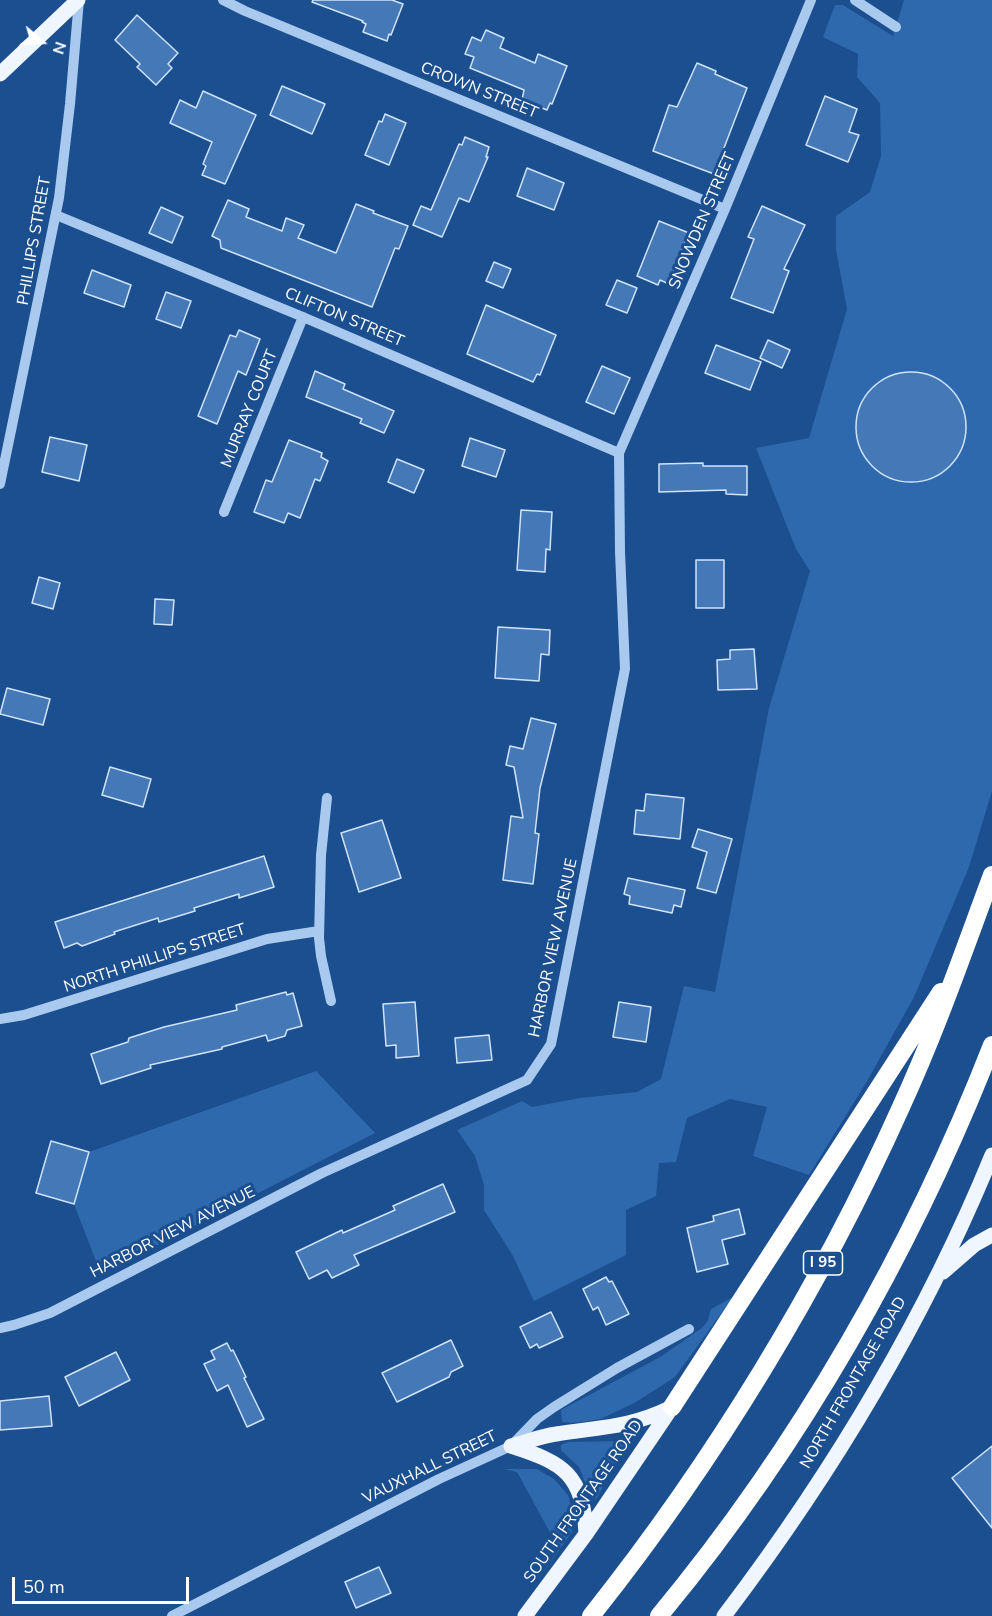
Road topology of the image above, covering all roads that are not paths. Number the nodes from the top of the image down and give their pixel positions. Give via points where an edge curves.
1 (78, 0) edge
2 (223, 0) edge
3 (811, 0) edge
4 (855, 0) edge
5 (896, 27) dead end
6 (0, 74) edge
7 (725, 209) junction
8 (56, 215) junction
9 (303, 316) junction
10 (619, 453) junction
11 (0, 484) edge
12 (224, 512) dead end
13 (327, 798) dead end
14 (992, 875) edge
15 (319, 931) junction
16 (961, 960) junction
17 (331, 1001) dead end
18 (0, 1019) edge
19 (992, 1045) edge
20 (992, 1155) edge
21 (992, 1235) edge
22 (934, 1280) junction
23 (0, 1328) edge
24 (689, 1329) dead end
25 (672, 1407) junction
26 (511, 1446) junction
27 (586, 1534) junction
28 (172, 1616) edge
29 (525, 1616) edge
30 (591, 1616) edge
31 (659, 1616) edge
32 (724, 1616) edge

1 - 6 main road
1 - 8 street, PHILLIPS STREET via 65,157
2 - 7 street, CROWN STREET
3 - 7 street, SNOWDEN STREET
4 - 5 street
7 - 10 street, SNOWDEN STREET
8 - 9 street, CLIFTON STREET
8 - 11 street, PHILLIPS STREET
9 - 10 street, CLIFTON STREET
9 - 12 street, MURRAY COURT
10 - 23 street, HARBOR VIEW AVENUE via 625,669 551,1044 527,1080 322,1173 50,1313
13 - 15 street
14 - 16 highway, I 95
15 - 17 street
15 - 18 street, NORTH PHILLIPS STREET via 267,939 24,1016
16 - 25 highway
16 - 30 highway, I 95 via 892,1128 813,1280 706,1459
19 - 31 highway via 925,1197 849,1340 762,1480
20 - 22 main road, NORTH FRONTAGE ROAD
21 - 22 main road via 960,1256
22 - 32 main road, NORTH FRONTAGE ROAD via 855,1424
24 - 26 street, VAUXHALL STREET via 554,1407
25 - 26 main road via 631,1423 552,1434
25 - 27 main road, SOUTH FRONTAGE ROAD
26 - 27 main road via 546,1458 566,1472 583,1503
26 - 28 street, VAUXHALL STREET
27 - 29 main road, SOUTH FRONTAGE ROAD

